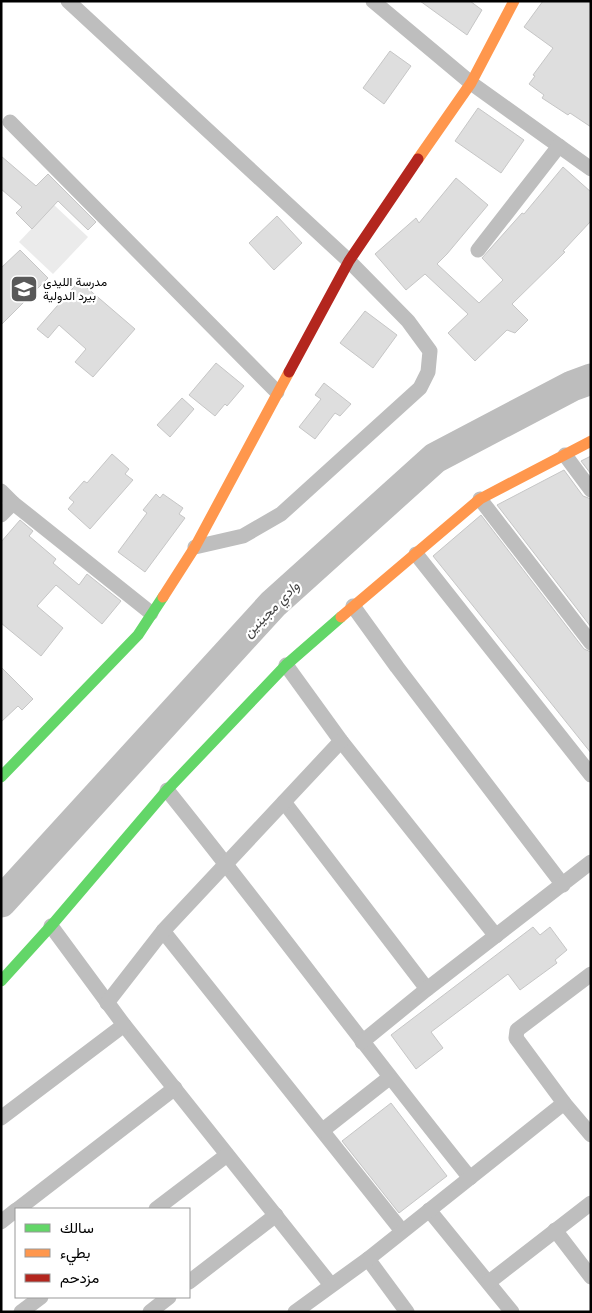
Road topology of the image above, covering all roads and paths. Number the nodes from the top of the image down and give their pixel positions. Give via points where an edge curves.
1 (68, 1) edge
2 (373, 1) edge
3 (514, 1) edge
4 (470, 83) junction
5 (10, 122) dead end
6 (559, 146) junction
7 (591, 169) edge
8 (478, 250) dead end
9 (349, 261) junction
10 (277, 392) junction
11 (591, 442) edge
12 (565, 455) junction
13 (591, 490) edge
14 (1, 491) edge
15 (480, 500) junction
16 (13, 503) junction
17 (1, 515) edge
18 (195, 547) junction
19 (416, 554) junction
20 (352, 606) junction
21 (151, 613) junction
22 (591, 643) edge
23 (286, 665) junction
24 (341, 740) junction
25 (591, 775) edge
26 (1, 777) edge
27 (167, 790) junction
28 (284, 802) junction
29 (226, 864) junction
30 (590, 866) edge
31 (563, 885) junction
32 (51, 926) junction
33 (163, 931) junction
34 (496, 936) junction
35 (591, 974) edge
36 (1, 981) edge
37 (427, 988) junction
38 (107, 1002) junction
39 (124, 1025) junction
40 (362, 1042) junction
41 (389, 1078) junction
42 (175, 1088) junction
43 (564, 1103) junction
44 (1, 1118) edge
45 (323, 1130) junction
46 (590, 1134) edge
47 (227, 1155) junction
48 (470, 1178) junction
49 (591, 1203) edge
50 (20, 1208) edge
51 (157, 1208) edge
52 (429, 1210) junction
53 (15, 1212) edge
54 (276, 1215) junction
55 (1, 1222) edge
56 (556, 1230) junction
57 (402, 1231) junction
58 (368, 1259) junction
59 (591, 1276) edge
60 (190, 1281) edge
61 (489, 1282) junction
62 (331, 1285) junction
63 (40, 1298) edge
64 (168, 1298) edge
65 (299, 1311) edge
66 (21, 1312) edge
67 (150, 1312) edge
68 (407, 1312) edge
69 (512, 1312) edge

1 - 9 street
2 - 4 street
3 - 4 street
4 - 6 street
4 - 9 street
5 - 10 street
6 - 7 street
6 - 8 street
9 - 10 street
9 - 18 street via 408,321 430,351 428,372 420,388 281,514 243,536
10 - 18 street
11 - 12 street
12 - 13 street
12 - 15 street
14 - 16 street
15 - 19 street
15 - 22 street
16 - 17 street
16 - 21 street
18 - 21 street
19 - 20 street
19 - 25 street
20 - 23 street
20 - 31 street
21 - 26 street via 138,635
23 - 24 street
23 - 27 street
24 - 28 street
24 - 34 street
27 - 29 street
27 - 32 street
28 - 29 street
28 - 37 street
29 - 33 street
29 - 40 street
30 - 31 street
31 - 34 street
32 - 36 street
32 - 38 street
33 - 38 street
33 - 45 street
34 - 37 street
35 - 43 street via 517,1030 516,1038 520,1045
37 - 40 street
38 - 39 street
39 - 42 street
39 - 44 street
40 - 41 street
41 - 45 street
41 - 48 street
42 - 47 street
42 - 50 street
43 - 46 street
43 - 48 street
45 - 57 street
47 - 51 street
47 - 54 street
48 - 52 street
49 - 56 street
52 - 57 street
52 - 61 street
53 - 55 street
54 - 60 street
54 - 62 street
56 - 59 street
56 - 61 street
57 - 58 street
58 - 62 street
58 - 68 street
61 - 69 street
62 - 65 street
63 - 66 street
64 - 67 street

